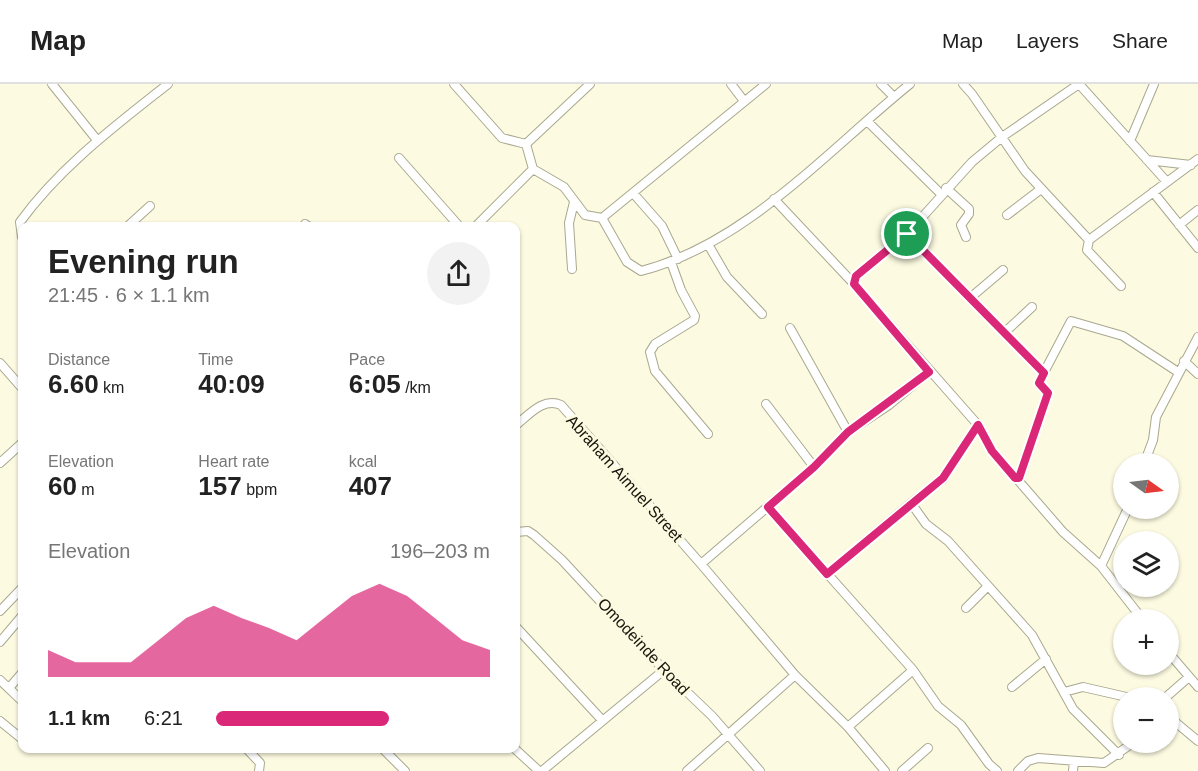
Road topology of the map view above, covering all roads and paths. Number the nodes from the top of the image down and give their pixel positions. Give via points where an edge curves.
1 (52, 84) edge
2 (168, 84) edge
3 (454, 84) edge
4 (590, 84) edge
5 (731, 84) edge
6 (766, 84) edge
7 (881, 84) edge
8 (910, 84) edge
9 (963, 84) edge
10 (1079, 84) edge
11 (1154, 84) edge
12 (894, 97) junction
13 (744, 101) junction
14 (867, 121) junction
15 (1002, 137) junction
16 (97, 140) junction
17 (1130, 141) junction
18 (526, 144) junction
19 (399, 158) dead end
20 (1147, 160) junction
21 (1194, 162) edge
22 (533, 169) junction
23 (1167, 182) junction
24 (1041, 189) junction
25 (943, 191) junction
26 (1153, 192) junction
27 (633, 193) junction
28 (774, 199) junction
29 (574, 202) junction
30 (150, 206) dead end
31 (1198, 210) edge
32 (1007, 215) dead end
33 (602, 218) junction
34 (20, 222) edge
35 (132, 222) edge
36 (455, 222) edge
37 (480, 222) edge
38 (1179, 225) junction
39 (907, 234) junction
40 (966, 237) dead end
41 (1089, 240) junction
42 (709, 246) junction
43 (1198, 248) edge
44 (674, 260) junction
45 (572, 269) dead end
46 (1003, 270) dead end
47 (854, 284) junction
48 (1121, 286) dead end
49 (970, 298) junction
50 (1032, 307) dead end
51 (762, 314) dead end
52 (790, 328) dead end
53 (1004, 333) junction
54 (1198, 337) edge
55 (1184, 361) junction
56 (0, 363) edge
57 (929, 372) junction
58 (1178, 372) junction
59 (1044, 373) junction
60 (1198, 374) edge
61 (18, 383) edge
62 (766, 404) dead end
63 (520, 422) edge
64 (978, 425) junction
65 (848, 432) junction
66 (708, 434) dead end
67 (18, 447) edge
68 (1149, 453) edge
69 (0, 463) edge
70 (814, 467) junction
71 (1017, 478) junction
72 (912, 503) junction
73 (768, 507) junction
74 (1123, 519) edge
75 (520, 531) edge
76 (701, 564) junction
77 (1101, 566) junction
78 (827, 574) junction
79 (988, 586) junction
80 (18, 592) edge
81 (966, 608) dead end
82 (1134, 609) edge
83 (0, 611) edge
84 (18, 621) edge
85 (520, 631) edge
86 (0, 642) edge
87 (1046, 659) junction
88 (1179, 665) edge
89 (664, 670) junction
90 (913, 670) junction
91 (795, 675) junction
92 (1189, 677) junction
93 (18, 678) edge
94 (0, 680) edge
95 (1011, 687) dead end
96 (1178, 687) edge
97 (1198, 687) edge
98 (9, 688) junction
99 (1064, 692) junction
100 (1113, 694) edge
101 (18, 697) edge
102 (602, 720) junction
103 (0, 721) edge
104 (1179, 725) edge
105 (848, 727) junction
106 (728, 734) junction
107 (18, 736) edge
108 (1198, 741) edge
109 (928, 748) dead end
110 (250, 753) edge
111 (387, 753) edge
112 (520, 753) edge
113 (1121, 753) edge
114 (1119, 755) junction
115 (1074, 761) junction
116 (258, 771) edge
117 (405, 771) edge
118 (540, 771) edge
119 (687, 771) edge
120 (760, 771) edge
121 (885, 771) edge
122 (902, 771) edge
123 (998, 771) edge
124 (1018, 771) edge
125 (1073, 771) edge

1 - 16 street
2 - 16 street
3 - 18 street via 502,138
4 - 18 street
5 - 13 street
6 - 13 street
7 - 12 street
8 - 12 street
9 - 15 street
10 - 15 street
10 - 17 street
11 - 17 street
12 - 14 street
13 - 27 street
14 - 25 street
14 - 28 street
15 - 24 street
15 - 25 street
16 - 34 street
17 - 20 street
18 - 22 street
19 - 36 street
20 - 21 street
20 - 23 street
21 - 23 street
22 - 29 street via 564,187
22 - 37 street
23 - 26 street
24 - 32 street
24 - 41 street
25 - 39 street
25 - 40 street via 969,209 961,225
26 - 38 street
26 - 41 street
27 - 33 street
27 - 44 street via 662,226
28 - 42 street
28 - 47 street
29 - 33 street via 585,215
29 - 45 street via 569,223
30 - 35 street
31 - 38 street
33 - 44 street via 635,269 641,271
38 - 43 street
39 - 47 street via 856,276
39 - 49 street
41 - 48 street via 1087,250
42 - 44 street
42 - 51 street via 727,277
44 - 66 street via 694,320 655,344 650,352 655,371
46 - 49 street
47 - 57 street
49 - 53 street
50 - 53 street
52 - 65 street
53 - 59 street
54 - 55 street
55 - 58 street
55 - 60 street
56 - 61 street
57 - 64 street
57 - 65 street
58 - 59 street via 1123,336 1073,321 1067,325
58 - 68 street via 1156,417
59 - 71 street via 1039,383 1048,393
62 - 70 street
63 - 76 street, Abraham Aimuel Street via 544,403 561,405
64 - 71 street via 992,451
64 - 72 street via 943,478
65 - 70 street
67 - 69 street
70 - 73 street
71 - 77 street via 1064,532
72 - 78 street
72 - 79 street via 926,524 948,541
73 - 76 street
73 - 78 street
74 - 77 street
75 - 89 street, Omodeinde Road via 534,535 562,560
76 - 91 street, Abraham Aimuel Street
77 - 82 street
78 - 90 street
79 - 81 street
79 - 87 street via 1032,634
80 - 83 street
84 - 86 street
85 - 102 street
87 - 95 street
87 - 99 street
88 - 92 street
89 - 102 street
89 - 106 street, Omodeinde Road
90 - 105 street
90 - 123 street via 938,706 961,725
91 - 105 street, Abraham Aimuel Street
91 - 106 street
92 - 96 street
92 - 97 street
93 - 98 street
94 - 98 street
98 - 101 street
99 - 100 street via 1083,687
99 - 114 street via 1073,709
102 - 118 street
103 - 107 street
104 - 108 street
105 - 121 street, Abraham Aimuel Street
106 - 119 street
106 - 120 street, Omodeinde Road
109 - 122 street
110 - 116 street via 260,764
111 - 117 street
112 - 118 street
113 - 114 street
114 - 115 street via 1104,763
115 - 124 street via 1032,759
115 - 125 street

